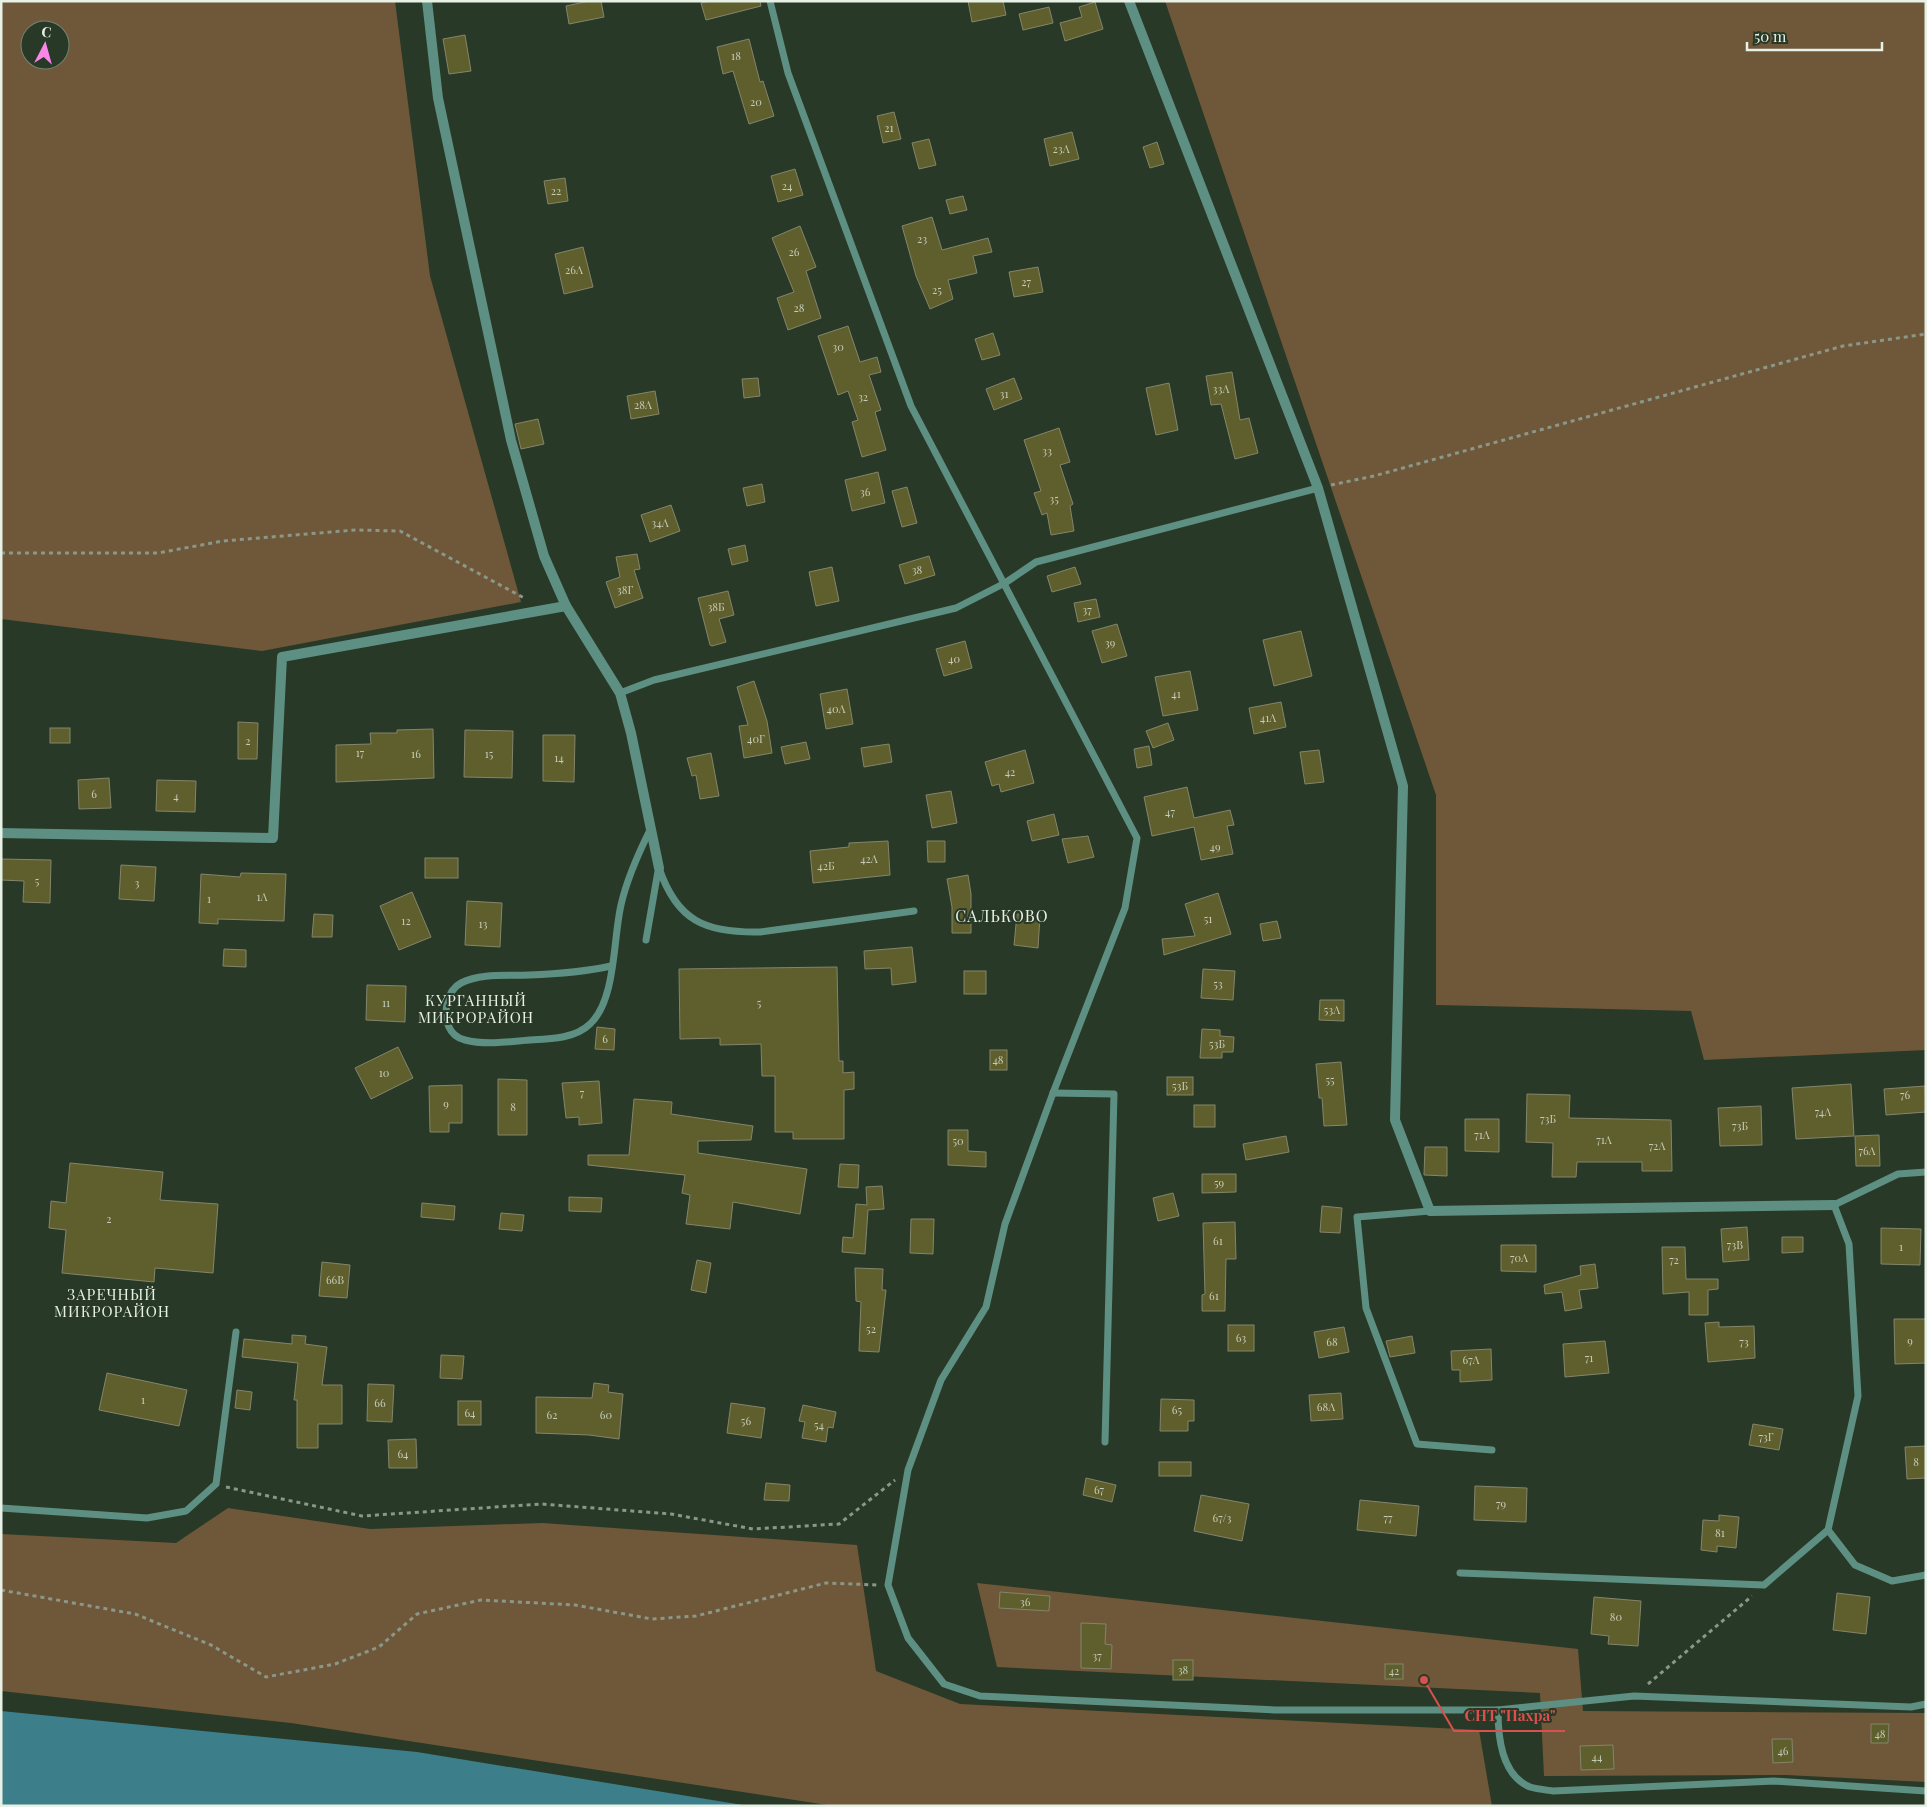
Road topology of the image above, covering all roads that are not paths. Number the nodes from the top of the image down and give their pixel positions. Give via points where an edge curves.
1 (427, 1) edge
2 (770, 1) edge
3 (1130, 1) edge
4 (1318, 488) junction
5 (1005, 583) junction
6 (566, 606) junction
7 (620, 693) junction
8 (652, 828) junction
9 (1, 833) edge
10 (659, 868) junction
11 (914, 911) dead end
12 (646, 940) dead end
13 (611, 966) junction
14 (1053, 1093) junction
15 (1926, 1172) edge
16 (1834, 1205) junction
17 (1430, 1211) junction
18 (236, 1332) dead end
19 (1105, 1442) dead end
20 (1492, 1450) dead end
21 (1, 1508) edge
22 (1828, 1530) junction
23 (1460, 1572) dead end
24 (1926, 1575) edge
25 (1926, 1704) edge
26 (1498, 1710) junction
27 (1926, 1791) edge

1 - 6 street via 438,98 511,440 544,556
2 - 5 lane via 788,73 911,406
3 - 4 street
4 - 5 lane via 1036,562
4 - 17 street via 1403,786 1395,1120
5 - 7 lane via 956,608 654,680
5 - 14 lane via 1137,838 1125,908
6 - 7 street
6 - 9 street via 282,657 273,838
7 - 8 street
8 - 10 street
8 - 13 lane via 626,887
10 - 11 lane via 666,888 686,915 700,925 728,932 760,932
10 - 12 lane
13 - 13 lane via 572,973 466,981 452,990 446,1017 448,1026 458,1038 476,1042 545,1039 571,1034 590,1025 599,1012
14 - 19 lane via 1114,1094
14 - 26 lane via 1005,1224 986,1307 941,1380 908,1470 888,1585 908,1638 944,1684 980,1696 1275,1710
15 - 16 lane via 1898,1174
16 - 17 street
16 - 22 lane via 1849,1244 1858,1396
17 - 20 lane via 1357,1217 1366,1308 1417,1444
18 - 21 lane via 216,1484 186,1511 147,1518
22 - 23 lane via 1764,1586
22 - 24 lane via 1855,1565 1892,1581
25 - 26 lane via 1912,1707 1634,1696
26 - 27 lane via 1498,1735 1510,1771 1529,1786 1545,1790 1774,1781

